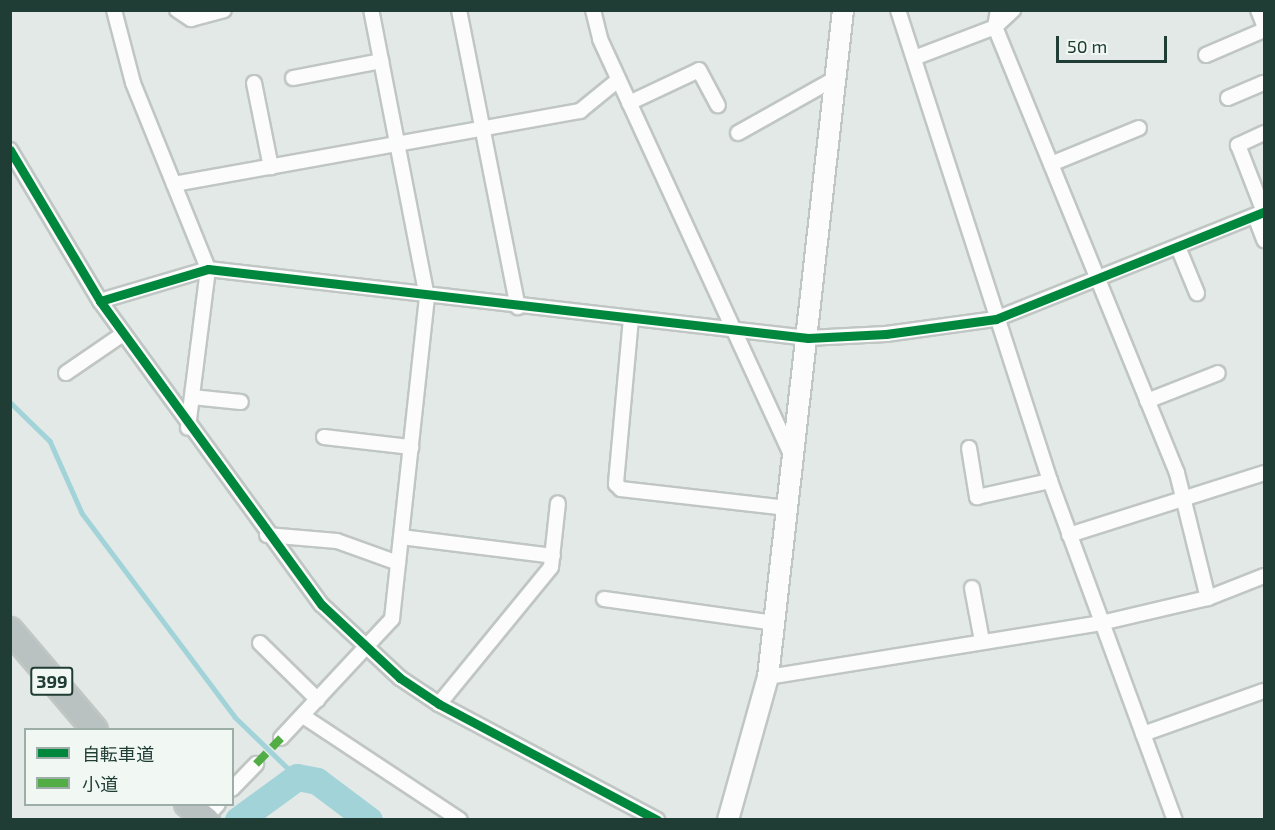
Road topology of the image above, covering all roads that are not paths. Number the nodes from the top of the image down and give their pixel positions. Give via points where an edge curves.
1 (114, 10) edge
2 (177, 10) edge
3 (224, 10) edge
4 (371, 10) edge
5 (459, 10) edge
6 (593, 10) edge
7 (843, 10) edge
8 (898, 10) edge
9 (998, 10) edge
10 (1013, 10) edge
11 (1258, 10) edge
12 (995, 27) junction
13 (1264, 27) edge
14 (1206, 55) dead end
15 (914, 58) junction
16 (381, 61) junction
17 (293, 78) dead end
18 (836, 78) junction
19 (618, 80) junction
20 (254, 83) dead end
21 (1264, 83) edge
22 (1228, 98) dead end
23 (629, 103) junction
24 (718, 105) dead end
25 (1139, 128) dead end
26 (483, 129) junction
27 (738, 133) dead end
28 (1264, 133) edge
29 (397, 144) junction
30 (10, 150) edge
31 (1051, 164) junction
32 (271, 167) junction
33 (174, 184) junction
34 (1261, 213) edge
35 (1264, 240) edge
36 (1178, 247) junction
37 (208, 269) junction
38 (1098, 279) junction
39 (1197, 293) dead end
40 (427, 297) junction
41 (100, 301) junction
42 (518, 307) junction
43 (631, 318) junction
44 (996, 319) junction
45 (732, 329) junction
46 (123, 333) junction
47 (808, 338) junction
48 (66, 373) dead end
49 (1218, 373) dead end
50 (192, 396) junction
51 (1147, 401) junction
52 (241, 402) dead end
53 (188, 428) junction
54 (324, 437) dead end
55 (411, 447) junction
56 (969, 448) dead end
57 (793, 458) junction
58 (1264, 473) edge
59 (1050, 481) junction
60 (1183, 499) junction
61 (558, 503) dead end
62 (787, 508) junction
63 (267, 535) junction
64 (1069, 535) junction
65 (401, 537) junction
66 (553, 556) junction
67 (398, 562) junction
68 (1264, 576) edge
69 (972, 588) dead end
70 (1208, 598) junction
71 (604, 599) dead end
72 (774, 622) junction
73 (1101, 623) junction
74 (10, 630) edge
75 (982, 641) junction
76 (260, 643) dead end
77 (368, 648) junction
78 (768, 677) junction
79 (1264, 691) edge
80 (318, 700) junction
81 (439, 704) junction
82 (303, 716) junction
83 (94, 728) edge
84 (1143, 734) junction
85 (281, 738) dead end
86 (256, 764) dead end
87 (234, 787) edge
88 (633, 814) edge
89 (460, 819) edge
90 (657, 819) edge
91 (728, 819) edge
92 (1175, 819) edge

1 - 33 street via 133,83
2 - 3 street via 191,19
4 - 16 street
5 - 26 street
6 - 19 street
7 - 18 street
8 - 15 street
9 - 12 street
10 - 12 street
11 - 13 street
12 - 15 street
12 - 31 street
13 - 14 street
15 - 44 street
16 - 17 street
16 - 29 street
18 - 27 street
18 - 47 street
19 - 23 street
19 - 26 street via 580,111
20 - 32 street
21 - 22 street
23 - 24 street via 699,70
23 - 45 street
25 - 31 street
26 - 29 street
26 - 42 street
28 - 34 street via 1238,145
29 - 32 street
29 - 40 street
30 - 41 street
31 - 38 street
32 - 33 street
33 - 37 street
34 - 35 street
34 - 36 street
36 - 38 street
36 - 39 street
37 - 40 street
37 - 41 street
37 - 50 street
38 - 44 street
38 - 51 street
40 - 42 street
40 - 55 street
41 - 46 street
42 - 43 street
43 - 45 street
43 - 62 street via 616,484 621,489
44 - 47 street
44 - 59 street
45 - 47 street
45 - 57 street
46 - 48 street
46 - 53 street
47 - 57 street
49 - 51 street
50 - 52 street
50 - 53 street
51 - 60 street
53 - 63 street
54 - 55 street
55 - 65 street
56 - 59 street via 977,496
57 - 62 street
58 - 60 street
59 - 64 street
60 - 64 street
60 - 70 street
61 - 66 street
62 - 72 street
63 - 67 street via 337,540
63 - 77 street via 322,605
64 - 73 street
65 - 66 street
65 - 67 street
66 - 81 street via 551,567
67 - 77 street via 392,619
68 - 70 street
69 - 75 street
70 - 73 street
71 - 72 street
72 - 78 street
73 - 75 street
73 - 84 street
74 - 83 highway, 399
75 - 78 street
76 - 80 street
77 - 80 street
77 - 81 street
78 - 91 street
79 - 84 street
80 - 82 street
81 - 88 street
82 - 85 street
82 - 89 street
84 - 92 street
86 - 87 street
88 - 90 street

